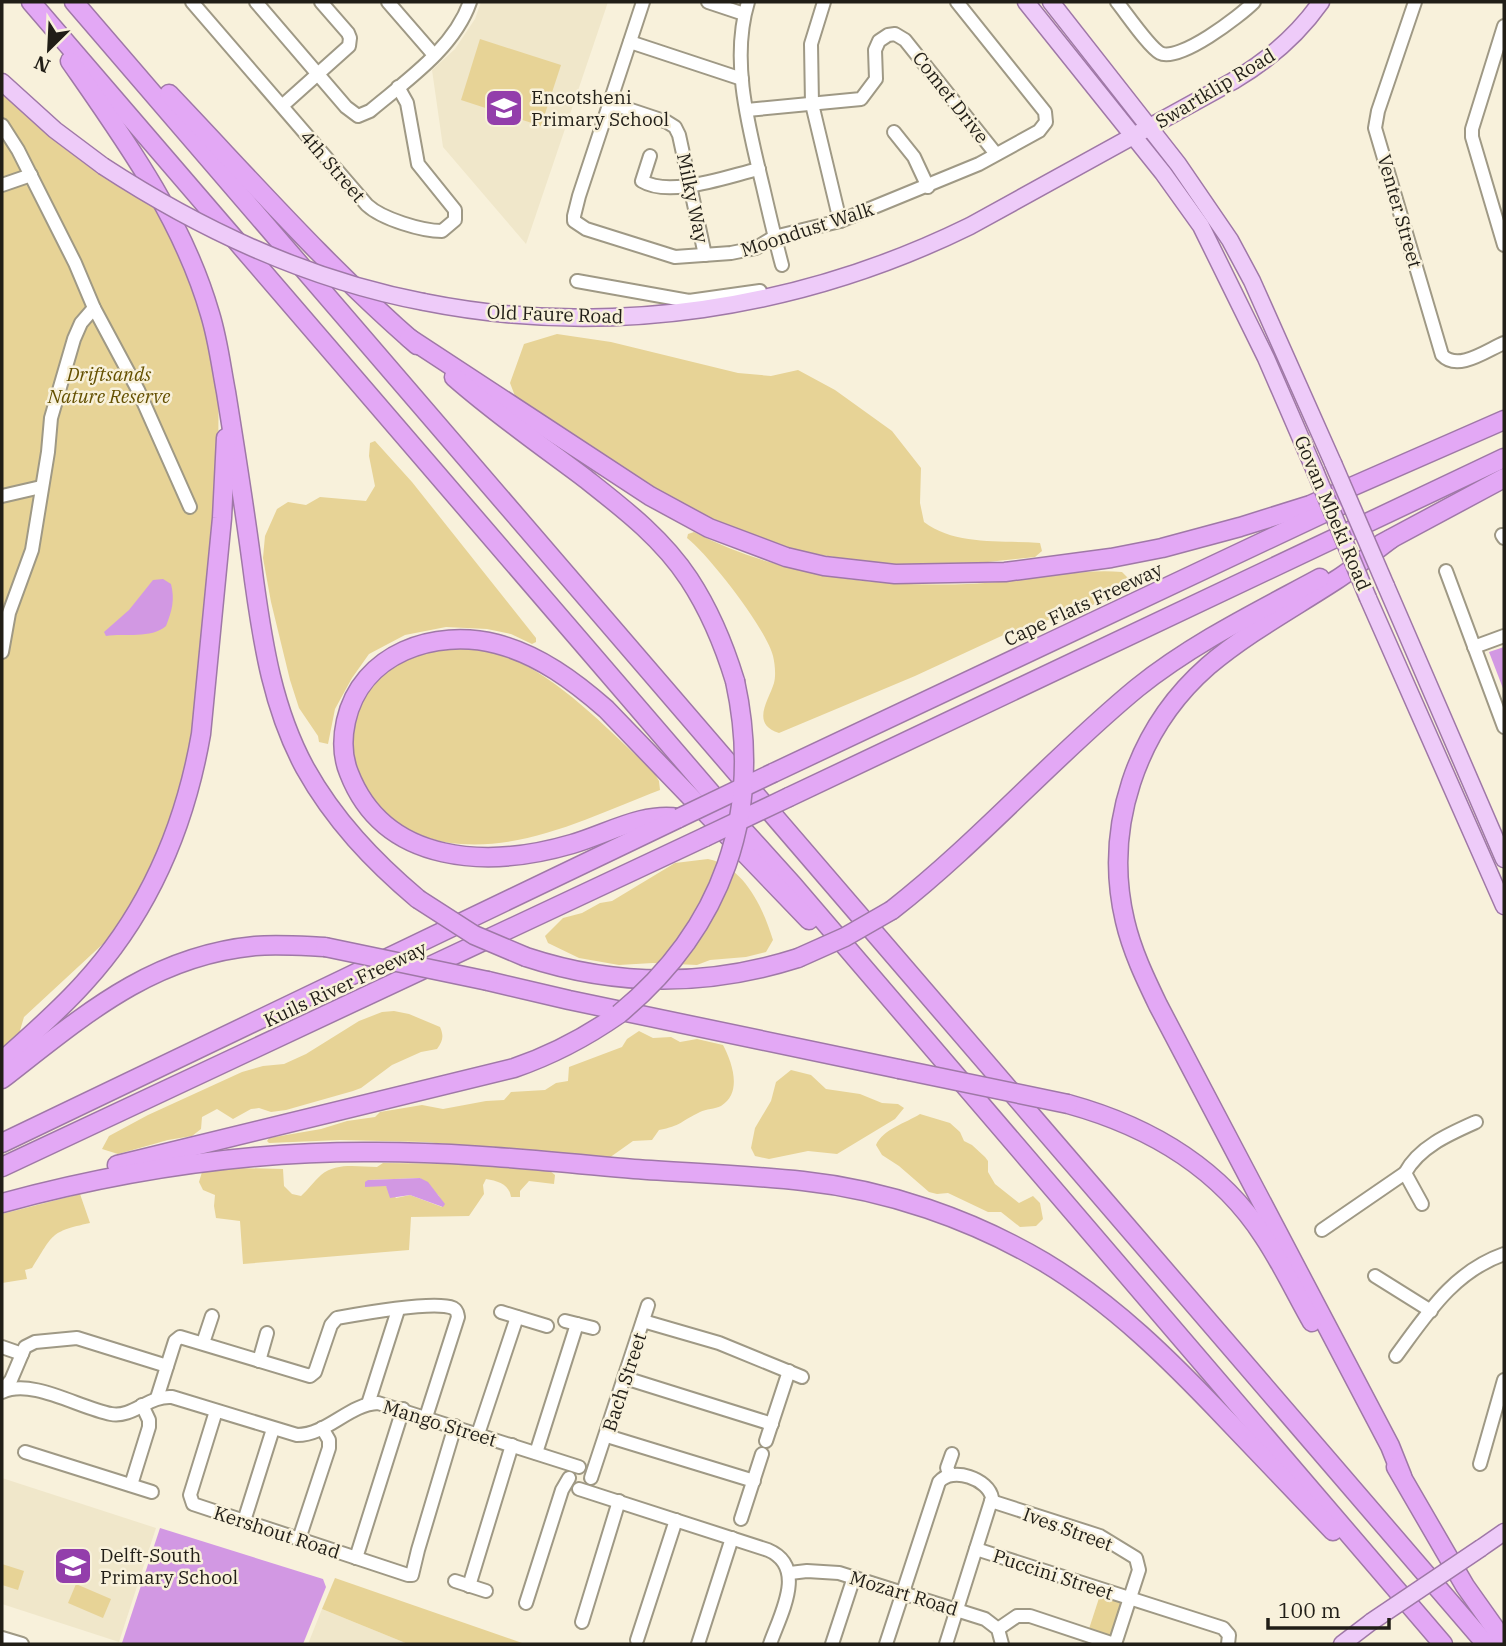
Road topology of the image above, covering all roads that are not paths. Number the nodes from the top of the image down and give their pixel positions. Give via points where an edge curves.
1 (31, 2) edge
2 (75, 2) edge
3 (192, 2) edge
4 (256, 2) edge
5 (321, 2) edge
6 (387, 2) edge
7 (470, 2) edge
8 (643, 2) edge
9 (708, 2) edge
10 (824, 2) edge
11 (957, 2) edge
12 (1026, 2) edge
13 (1051, 2) edge
14 (1117, 2) edge
15 (1254, 2) edge
16 (1321, 2) edge
17 (1415, 2) edge
18 (746, 8) edge
19 (1504, 26) edge
20 (110, 41) junction
21 (630, 43) junction
22 (434, 55) junction
23 (318, 74) junction
24 (742, 79) junction
25 (2, 82) edge
26 (398, 87) junction
27 (610, 103) junction
28 (812, 104) junction
29 (282, 106) junction
30 (747, 110) junction
31 (2, 125) edge
32 (1150, 127) junction
33 (894, 132) dead end
34 (1133, 137) junction
35 (996, 154) junction
36 (650, 156) dead end
37 (759, 169) junction
38 (31, 175) junction
39 (2, 185) edge
40 (689, 185) junction
41 (928, 187) junction
42 (841, 221) junction
43 (774, 237) junction
44 (1504, 245) edge
45 (705, 256) junction
46 (782, 265) dead end
47 (577, 281) dead end
48 (778, 296) junction
49 (94, 308) junction
50 (409, 338) junction
51 (1504, 343) edge
52 (226, 391) junction
53 (1504, 421) edge
54 (1504, 427) edge
55 (1504, 458) edge
56 (1504, 478) edge
57 (41, 488) junction
58 (2, 496) edge
59 (190, 507) dead end
60 (1391, 538) junction
61 (1446, 571) dead end
62 (1504, 636) edge
63 (1474, 647) junction
64 (2, 652) edge
65 (1500, 703) edge
66 (1504, 727) edge
67 (679, 818) junction
68 (1503, 851) edge
69 (1483, 855) junction
70 (1504, 906) edge
71 (877, 983) junction
72 (2, 1061) edge
73 (2, 1079) edge
74 (1476, 1122) dead end
75 (2, 1143) edge
76 (2, 1167) edge
77 (1405, 1173) junction
78 (2, 1195) edge
79 (2, 1203) edge
80 (1422, 1204) dead end
81 (1322, 1230) dead end
82 (1504, 1254) edge
83 (1375, 1276) dead end
84 (648, 1304) dead end
85 (398, 1310) junction
86 (1431, 1311) junction
87 (501, 1312) dead end
88 (212, 1316) dead end
89 (517, 1317) junction
90 (643, 1321) junction
91 (547, 1326) dead end
92 (593, 1328) dead end
93 (267, 1333) dead end
94 (203, 1343) junction
95 (2, 1347) edge
96 (22, 1354) junction
97 (1396, 1356) dead end
98 (259, 1361) junction
99 (167, 1366) junction
100 (789, 1371) junction
101 (802, 1377) dead end
102 (625, 1378) junction
103 (1504, 1386) edge
104 (2, 1392) edge
105 (158, 1398) junction
106 (369, 1404) junction
107 (142, 1405) junction
108 (403, 1409) junction
109 (216, 1411) junction
110 (426, 1417) junction
111 (772, 1424) junction
112 (455, 1426) junction
113 (322, 1428) junction
114 (273, 1429) junction
115 (478, 1434) junction
116 (607, 1436) junction
117 (766, 1441) dead end
118 (512, 1445) junction
119 (25, 1452) dead end
120 (536, 1453) junction
121 (762, 1454) dead end
122 (952, 1454) dead end
123 (1480, 1464) dead end
124 (950, 1474) junction
125 (1402, 1476) junction
126 (579, 1478) junction
127 (754, 1481) junction
128 (131, 1485) junction
129 (152, 1492) dead end
130 (620, 1501) junction
131 (991, 1501) junction
132 (741, 1519) dead end
133 (676, 1520) junction
134 (244, 1521) junction
135 (1504, 1532) edge
136 (732, 1538) junction
137 (299, 1539) junction
138 (976, 1549) junction
139 (356, 1558) junction
140 (790, 1573) junction
141 (854, 1577) junction
142 (455, 1581) dead end
143 (469, 1586) junction
144 (486, 1591) dead end
145 (902, 1592) junction
146 (1130, 1599) junction
147 (526, 1603) dead end
148 (957, 1610) junction
149 (582, 1622) dead end
150 (998, 1629) junction
151 (2, 1638) edge
152 (637, 1640) dead end
153 (1504, 1642) edge
154 (22, 1644) edge
155 (698, 1644) edge
156 (770, 1644) edge
157 (832, 1644) edge
158 (886, 1644) edge
159 (946, 1644) edge
160 (1002, 1644) edge
161 (1115, 1644) edge
162 (1228, 1644) edge
163 (1342, 1644) edge
164 (1440, 1644) edge
165 (1486, 1644) edge

1 - 52 highway via 126,141 181,239 210,312
1 - 71 highway
2 - 20 highway
3 - 29 street, 4th Street
4 - 23 street
5 - 23 street via 351,38 347,50
6 - 22 street
7 - 22 street via 455,32
8 - 21 street, Moondust Walk
9 - 18 street
10 - 28 street via 811,44
11 - 35 street, Moondust Walk via 1045,112 1046,122 1039,131
12 - 34 main road, Govan Mbeki Road
13 - 32 main road, Govan Mbeki Road
14 - 15 street via 1157,51 1168,55 1232,22
16 - 32 main road, Swartklip Road via 1296,34 1267,60
17 - 51 street, Venter Street via 1375,128 1442,355 1461,361
18 - 24 street
19 - 44 street via 1472,137
20 - 50 highway via 142,67 332,266
20 - 165 highway
21 - 24 street
21 - 27 street, Moondust Walk
22 - 26 street
23 - 26 street via 358,116
23 - 29 street
24 - 30 street
25 - 48 main road, Old Faure Road, bridge via 55,130 168,207 262,252 337,280 425,302 508,315 592,318 700,310
26 - 29 street, 4th Street via 407,103 418,164 456,210 455,220 442,231 372,209
27 - 40 street, Milky Way via 675,127
27 - 45 street, Moondust Walk via 575,221 586,229 664,255
28 - 30 street, Comet Drive
28 - 35 street, Comet Drive via 854,100 866,94 876,79 876,45 895,34 905,40
28 - 42 street
30 - 37 street
31 - 38 street
32 - 34 main road, Swartklip Road
32 - 68 main road, Govan Mbeki Road, bridge via 1206,203 1252,281
33 - 41 street via 909,149
34 - 48 main road, Old Faure Road via 926,247
34 - 69 main road, Govan Mbeki Road, bridge via 1201,226 1266,358
35 - 41 street, Moondust Walk
36 - 40 street via 645,183 663,188
37 - 40 street
37 - 43 street
38 - 39 street
38 - 49 street
40 - 45 street, Milky Way
41 - 42 street, Moondust Walk
42 - 43 street, Moondust Walk
43 - 45 street, Moondust Walk via 756,248
43 - 46 street
47 - 48 street via 688,301 763,290
49 - 57 street via 74,339 51,418
49 - 59 street via 138,390
50 - 53 highway via 650,496 709,528 798,560 895,574 1006,572 1162,548 1310,505
50 - 78 highway, bridge via 475,396 637,519 666,549 710,614 735,681 744,729 744,790 733,845 714,897 686,944 651,986 596,1030 542,1059
52 - 60 highway, bridge via 263,647 278,705 305,767 331,808 362,848 418,899 474,935 577,972 628,980 684,981 739,974 798,958 892,910 1158,672 1217,634
52 - 72 highway via 224,486 206,697 181,818 158,875 102,963
54 - 67 highway, Cape Flats Freeway, bridge
55 - 76 highway, Kuils River Freeway, bridge
56 - 60 highway
57 - 58 street
57 - 64 street via 32,550 9,613
60 - 125 highway via 1237,644 1185,689 1151,735 1135,772 1123,814 1118,862 1122,903 1137,960
61 - 63 street
62 - 63 street
63 - 65 street
65 - 66 street
67 - 71 highway via 653,817 573,844 511,857 442,853 398,834 358,795 343,749 348,711 360,687 379,666 427,642 482,641 550,666 606,709 824,936
67 - 75 highway, Kuils River Freeway
68 - 69 street
69 - 70 main road, Govan Mbeki Road
71 - 164 highway
73 - 125 highway, bridge via 108,998 154,972 188,959 256,946 325,947 1068,1104 1124,1122 1170,1145 1208,1172 1238,1203 1264,1237
74 - 77 street via 1422,1152
77 - 80 street
77 - 81 street
79 - 164 highway via 166,1167 362,1152 450,1154 803,1181 898,1200 1006,1242 1074,1281 1130,1323
82 - 86 street via 1464,1274
83 - 86 street
84 - 90 street, Bach Street
85 - 98 street via 335,1319 310,1376
85 - 106 street
85 - 110 street via 450,1308 458,1314
86 - 97 street
87 - 89 street
88 - 94 street
89 - 91 street
89 - 115 street
90 - 100 street via 719,1343
90 - 102 street, Bach Street
92 - 120 street via 571,1323
93 - 98 street
94 - 98 street
94 - 99 street via 178,1338
95 - 96 street
96 - 99 street via 33,1342 77,1338
96 - 104 street
99 - 105 street
100 - 101 street
100 - 111 street
102 - 111 street
102 - 116 street, Bach Street
103 - 123 street
104 - 107 street via 27,1388 113,1414
105 - 107 street
105 - 109 street, Mango Street via 172,1397
106 - 108 street, Mango Street
106 - 113 street, Mango Street
107 - 128 street via 149,1427
108 - 110 street, Mango Street
108 - 139 street
109 - 114 street, Mango Street
109 - 134 street, Kershout Road via 190,1500
110 - 112 street, Mango Street
111 - 117 street
112 - 115 street, Mango Street
112 - 139 street, Kershout Road via 414,1573
113 - 114 street, Mango Street via 303,1435
113 - 137 street via 329,1448
114 - 134 street
115 - 118 street, Mango Street
116 - 126 street, Bach Street via 599,1460
116 - 127 street
118 - 120 street, Mango Street
118 - 143 street
119 - 128 street
120 - 126 street, Mango Street via 562,1461
121 - 127 street
122 - 124 street via 947,1468
124 - 131 street via 984,1484 991,1491
124 - 145 street via 939,1482
125 - 153 highway via 1465,1586
126 - 130 street via 600,1495
126 - 147 street via 558,1504
127 - 132 street
128 - 129 street
130 - 133 street
130 - 149 street
131 - 138 street
131 - 146 street, Ives Street via 1100,1536 1133,1556 1139,1570
133 - 136 street
133 - 152 street
134 - 137 street, Kershout Road
135 - 163 main road, bridge
136 - 140 street via 773,1552 784,1560
136 - 155 street
137 - 139 street, Kershout Road
138 - 146 street, Puccini Street
138 - 148 street
140 - 141 street, Mozart Road
140 - 156 street
141 - 145 street, Mozart Road
141 - 157 street
142 - 143 street
143 - 144 street
145 - 148 street, Mozart Road
145 - 158 street
146 - 161 street, Ives Street
146 - 162 street, Puccini Street via 1223,1629 1229,1635
148 - 150 street, Mozart Road via 989,1620
148 - 159 street
150 - 160 street
150 - 161 street via 1017,1616 1030,1616
151 - 154 street

